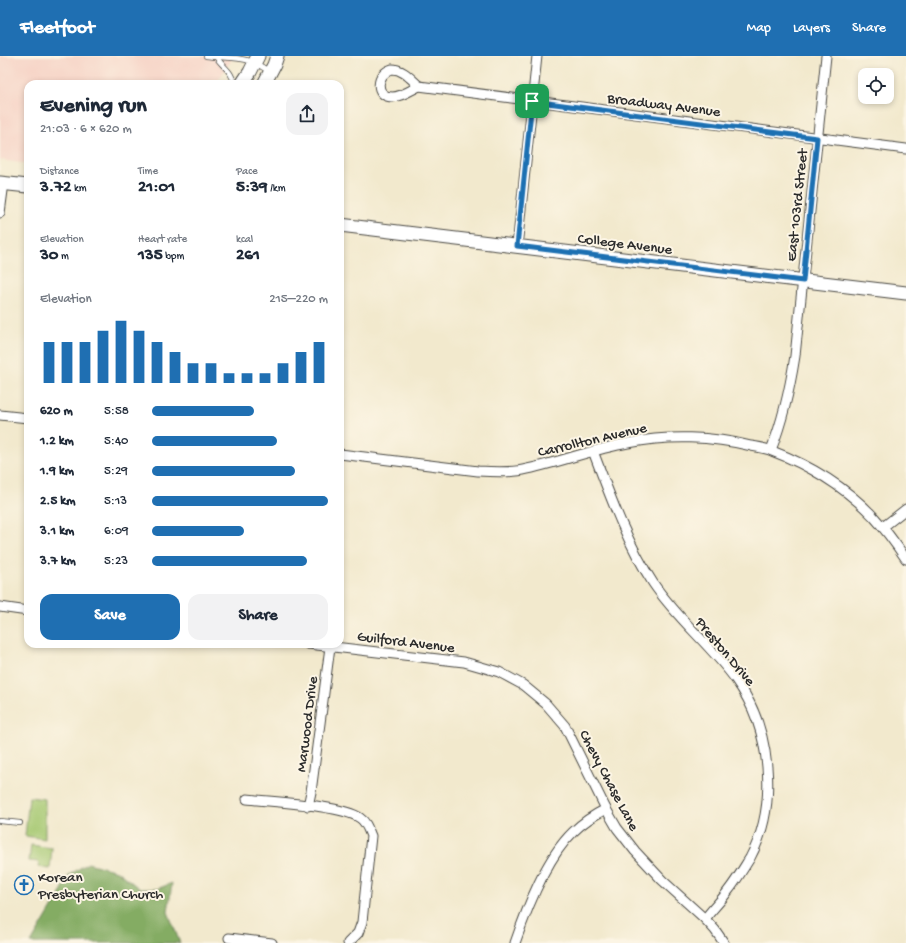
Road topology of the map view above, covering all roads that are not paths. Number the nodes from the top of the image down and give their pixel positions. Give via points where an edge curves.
1 (206, 56) edge
2 (277, 56) edge
3 (537, 56) edge
4 (826, 56) edge
5 (217, 58) junction
6 (257, 60) edge
7 (271, 72) junction
8 (233, 80) edge
9 (244, 80) edge
10 (266, 80) edge
11 (419, 86) dead end
12 (532, 101) junction
13 (817, 138) junction
14 (906, 149) edge
15 (2, 183) edge
16 (24, 186) edge
17 (0, 214) edge
18 (344, 224) edge
19 (517, 246) junction
20 (803, 281) junction
21 (906, 293) edge
22 (0, 415) edge
23 (24, 418) edge
24 (771, 450) junction
25 (593, 451) junction
26 (344, 454) edge
27 (906, 509) edge
28 (883, 527) junction
29 (906, 559) edge
30 (0, 607) edge
31 (24, 610) edge
32 (330, 648) edge
33 (339, 648) edge
34 (499, 672) joint
35 (247, 800) dead end
36 (308, 806) junction
37 (606, 809) junction
38 (0, 821) edge
39 (20, 823) dead end
40 (705, 919) junction
41 (230, 938) dead end
42 (270, 943) edge
43 (349, 943) edge
44 (515, 943) edge
45 (724, 943) edge

1 - 5 lane
2 - 7 main road
3 - 12 street
4 - 13 street, East 103rd Street
5 - 6 lane via 223,56
5 - 8 lane via 231,74
6 - 7 lane
6 - 9 main road
7 - 10 main road
11 - 12 street, Broadway Avenue
12 - 13 street, Broadway Avenue
12 - 19 street
13 - 14 street, Broadway Avenue
13 - 20 street, East 103rd Street
15 - 16 main road
15 - 17 street
18 - 19 main road, College Avenue
19 - 20 main road, College Avenue
20 - 21 main road, College Avenue
20 - 24 street, East 103rd Street via 791,381
22 - 23 street
24 - 25 street, Carrollton Avenue via 730,441 662,438 629,442
24 - 28 street, Carrollton Avenue via 824,476 855,499
25 - 26 street, Carrollton Avenue via 522,470 499,472
25 - 40 street, Preston Drive via 628,538 643,567 688,626 736,679 756,715 763,737 767,785 761,829 750,858 728,892
27 - 28 street
28 - 29 street, Carrollton Avenue
30 - 31 street
32 - 36 street, Marwood Drive via 312,792
33 - 34 street, Guilford Avenue via 464,662
34 - 37 street, Chevy Chase Lane via 523,685 558,716
35 - 36 street
36 - 43 street via 353,813 366,824 371,836 362,922 358,933
37 - 40 street, Chevy Chase Lane via 635,851
37 - 44 street via 579,826 555,854 537,888
38 - 39 lane
40 - 45 street, Chevy Chase Lane
41 - 42 street

